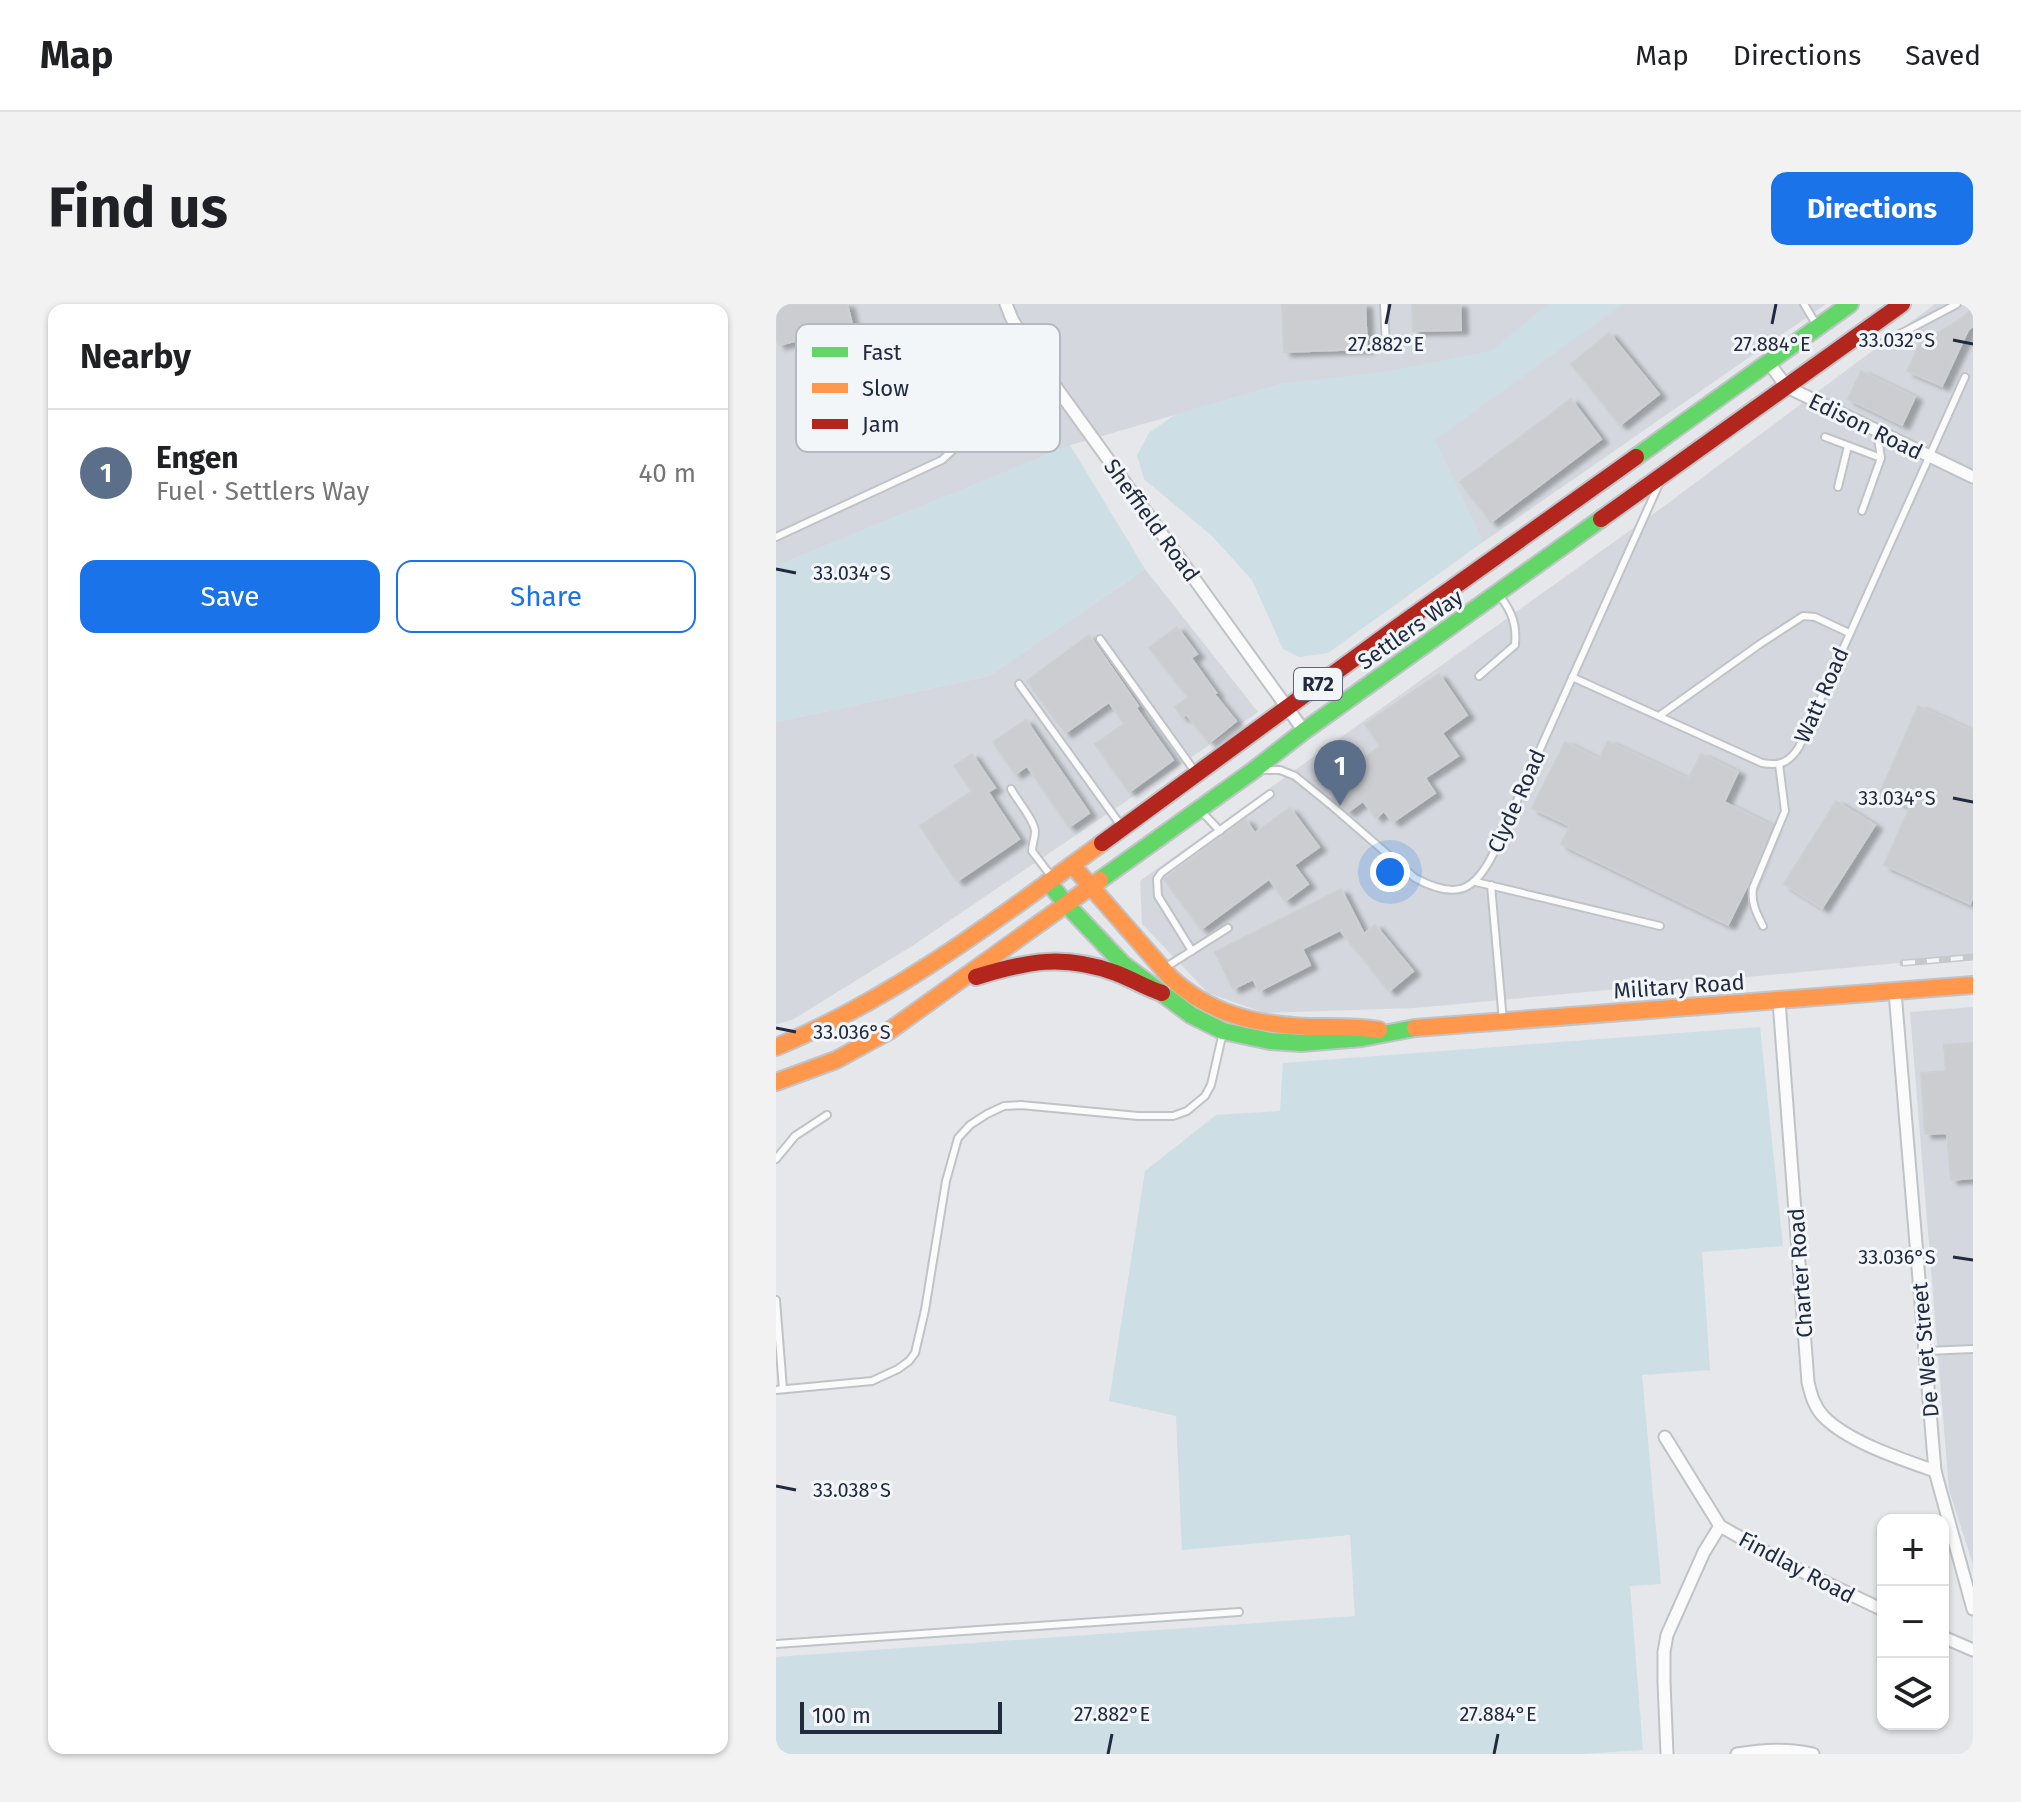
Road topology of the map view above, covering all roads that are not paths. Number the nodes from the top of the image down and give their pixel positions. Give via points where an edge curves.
1 (1006, 304) edge
2 (1384, 304) edge
3 (1804, 304) edge
4 (1850, 304) edge
5 (1902, 304) edge
6 (1956, 304) edge
7 (1015, 324) edge
8 (1818, 327) junction
9 (1862, 333) junction
10 (1386, 347) dead end
11 (1768, 362) junction
12 (1965, 377) dead end
13 (1787, 387) junction
14 (1060, 393) edge
15 (1877, 432) junction
16 (1825, 437) dead end
17 (1848, 446) junction
18 (951, 452) edge
19 (1928, 456) junction
20 (1881, 458) junction
21 (1662, 477) junction
22 (1973, 477) edge
23 (1838, 487) dead end
24 (1862, 511) dead end
25 (776, 537) edge
26 (1498, 593) junction
27 (1849, 633) junction
28 (1100, 639) dead end
29 (1479, 676) dead end
30 (1572, 677) junction
31 (1019, 684) dead end
32 (1287, 707) junction
33 (1659, 716) junction
34 (1304, 731) junction
35 (1779, 764) junction
36 (1254, 770) junction
37 (1196, 774) junction
38 (1011, 789) dead end
39 (1270, 794) dead end
40 (1200, 809) junction
41 (1123, 828) junction
42 (1220, 831) junction
43 (1072, 865) junction
44 (1050, 880) junction
45 (1476, 882) junction
46 (1491, 885) junction
47 (1090, 888) junction
48 (1067, 905) junction
49 (1660, 926) dead end
50 (1763, 926) dead end
51 (1228, 928) dead end
52 (1192, 951) junction
53 (1163, 969) junction
54 (961, 982) junction
55 (1973, 985) edge
56 (1895, 992) junction
57 (1162, 993) junction
58 (1779, 1001) junction
59 (1226, 1012) junction
60 (1503, 1021) junction
61 (1223, 1031) junction
62 (1388, 1032) junction
63 (776, 1047) edge
64 (776, 1082) edge
65 (827, 1115) dead end
66 (776, 1159) edge
67 (776, 1300) edge
68 (777, 1332) edge
69 (1973, 1349) edge
70 (1926, 1351) junction
71 (780, 1389) edge
72 (1665, 1437) dead end
73 (1935, 1471) junction
74 (1720, 1526) junction
75 (1877, 1607) edge
76 (1973, 1609) edge
77 (1239, 1612) dead end
78 (1949, 1640) edge
79 (776, 1644) edge
80 (1973, 1650) edge
81 (1667, 1754) edge
82 (1737, 1754) edge
83 (1813, 1754) edge

1 - 7 street, Sheffield Road
2 - 10 lane
3 - 8 lane
4 - 8 main road, Settlers Way / R72
5 - 9 main road, Settlers Way / R72
6 - 9 lane via 1881,344
8 - 11 main road, Settlers Way / R72
9 - 13 main road, Settlers Way / R72
11 - 13 street, Edison Road
11 - 32 main road, Settlers Way / R72
12 - 19 lane, Watt Road
13 - 15 street, Edison Road
13 - 21 main road, Settlers Way / R72
14 - 32 street, Sheffield Road
15 - 19 street, Edison Road
15 - 20 lane
16 - 17 lane
17 - 20 lane
17 - 23 lane
18 - 25 lane
19 - 22 street, Edison Road
19 - 27 lane, Watt Road
20 - 24 lane
21 - 26 main road, Settlers Way / R72
21 - 30 lane, Clyde Road
26 - 29 lane via 1512,612 1515,645
26 - 34 main road, Settlers Way / R72
27 - 33 lane via 1803,616
27 - 35 lane, Watt Road via 1799,747
28 - 37 lane
30 - 33 lane, Watt Road
30 - 45 lane, Clyde Road
31 - 41 lane
32 - 34 street, Sheffield Road
32 - 37 main road, Settlers Way / R72
33 - 35 lane, Watt Road via 1762,763
34 - 36 main road, Settlers Way / R72
35 - 50 lane via 1785,811 1752,896
36 - 40 main road, Settlers Way / R72
36 - 45 lane via 1295,776 1428,885 1447,890
37 - 41 main road, Settlers Way / R72
38 - 44 lane via 1034,826 1032,851
39 - 42 lane
40 - 42 lane
40 - 47 main road, Settlers Way / R72
41 - 43 main road, Settlers Way / R72
42 - 52 lane via 1157,879 1158,896
43 - 44 main road, Settlers Way / R72
43 - 47 main road, Military Road
44 - 48 main road, Military Road
44 - 63 main road, Settlers Way / R72 via 918,974
45 - 46 lane
46 - 49 lane
46 - 60 lane
47 - 48 main road, Settlers Way / R72
47 - 53 main road, Military Road
48 - 54 main road, Settlers Way / R72
48 - 57 main road, Military Road via 1123,964
51 - 52 lane
52 - 53 lane
53 - 59 main road, Military Road via 1189,994
54 - 57 main road via 1024,963 1056,961 1118,973
54 - 64 main road, Settlers Way / R72 via 836,1060
55 - 56 main road, Military Road
56 - 58 main road, Military Road
56 - 70 street, De Wet Street
57 - 61 main road, Military Road
58 - 60 main road, Military Road
58 - 73 street, Charter Road via 1811,1395 1835,1425
59 - 61 lane
59 - 62 main road, Military Road via 1290,1026
60 - 62 main road, Military Road
61 - 62 main road, Military Road via 1301,1043
61 - 71 lane via 1211,1085 1187,1111 1138,1116 1004,1106 970,1125 958,1138 946,1181 915,1353 898,1369 872,1381
65 - 66 lane via 795,1136
67 - 68 lane
68 - 71 lane
69 - 70 lane
70 - 73 street, De Wet Street
72 - 74 street, Findlay Road
73 - 76 street, De Wet Street
74 - 75 street, Findlay Road
74 - 81 street via 1667,1635
77 - 79 lane
78 - 80 street
82 - 83 street via 1769,1749

